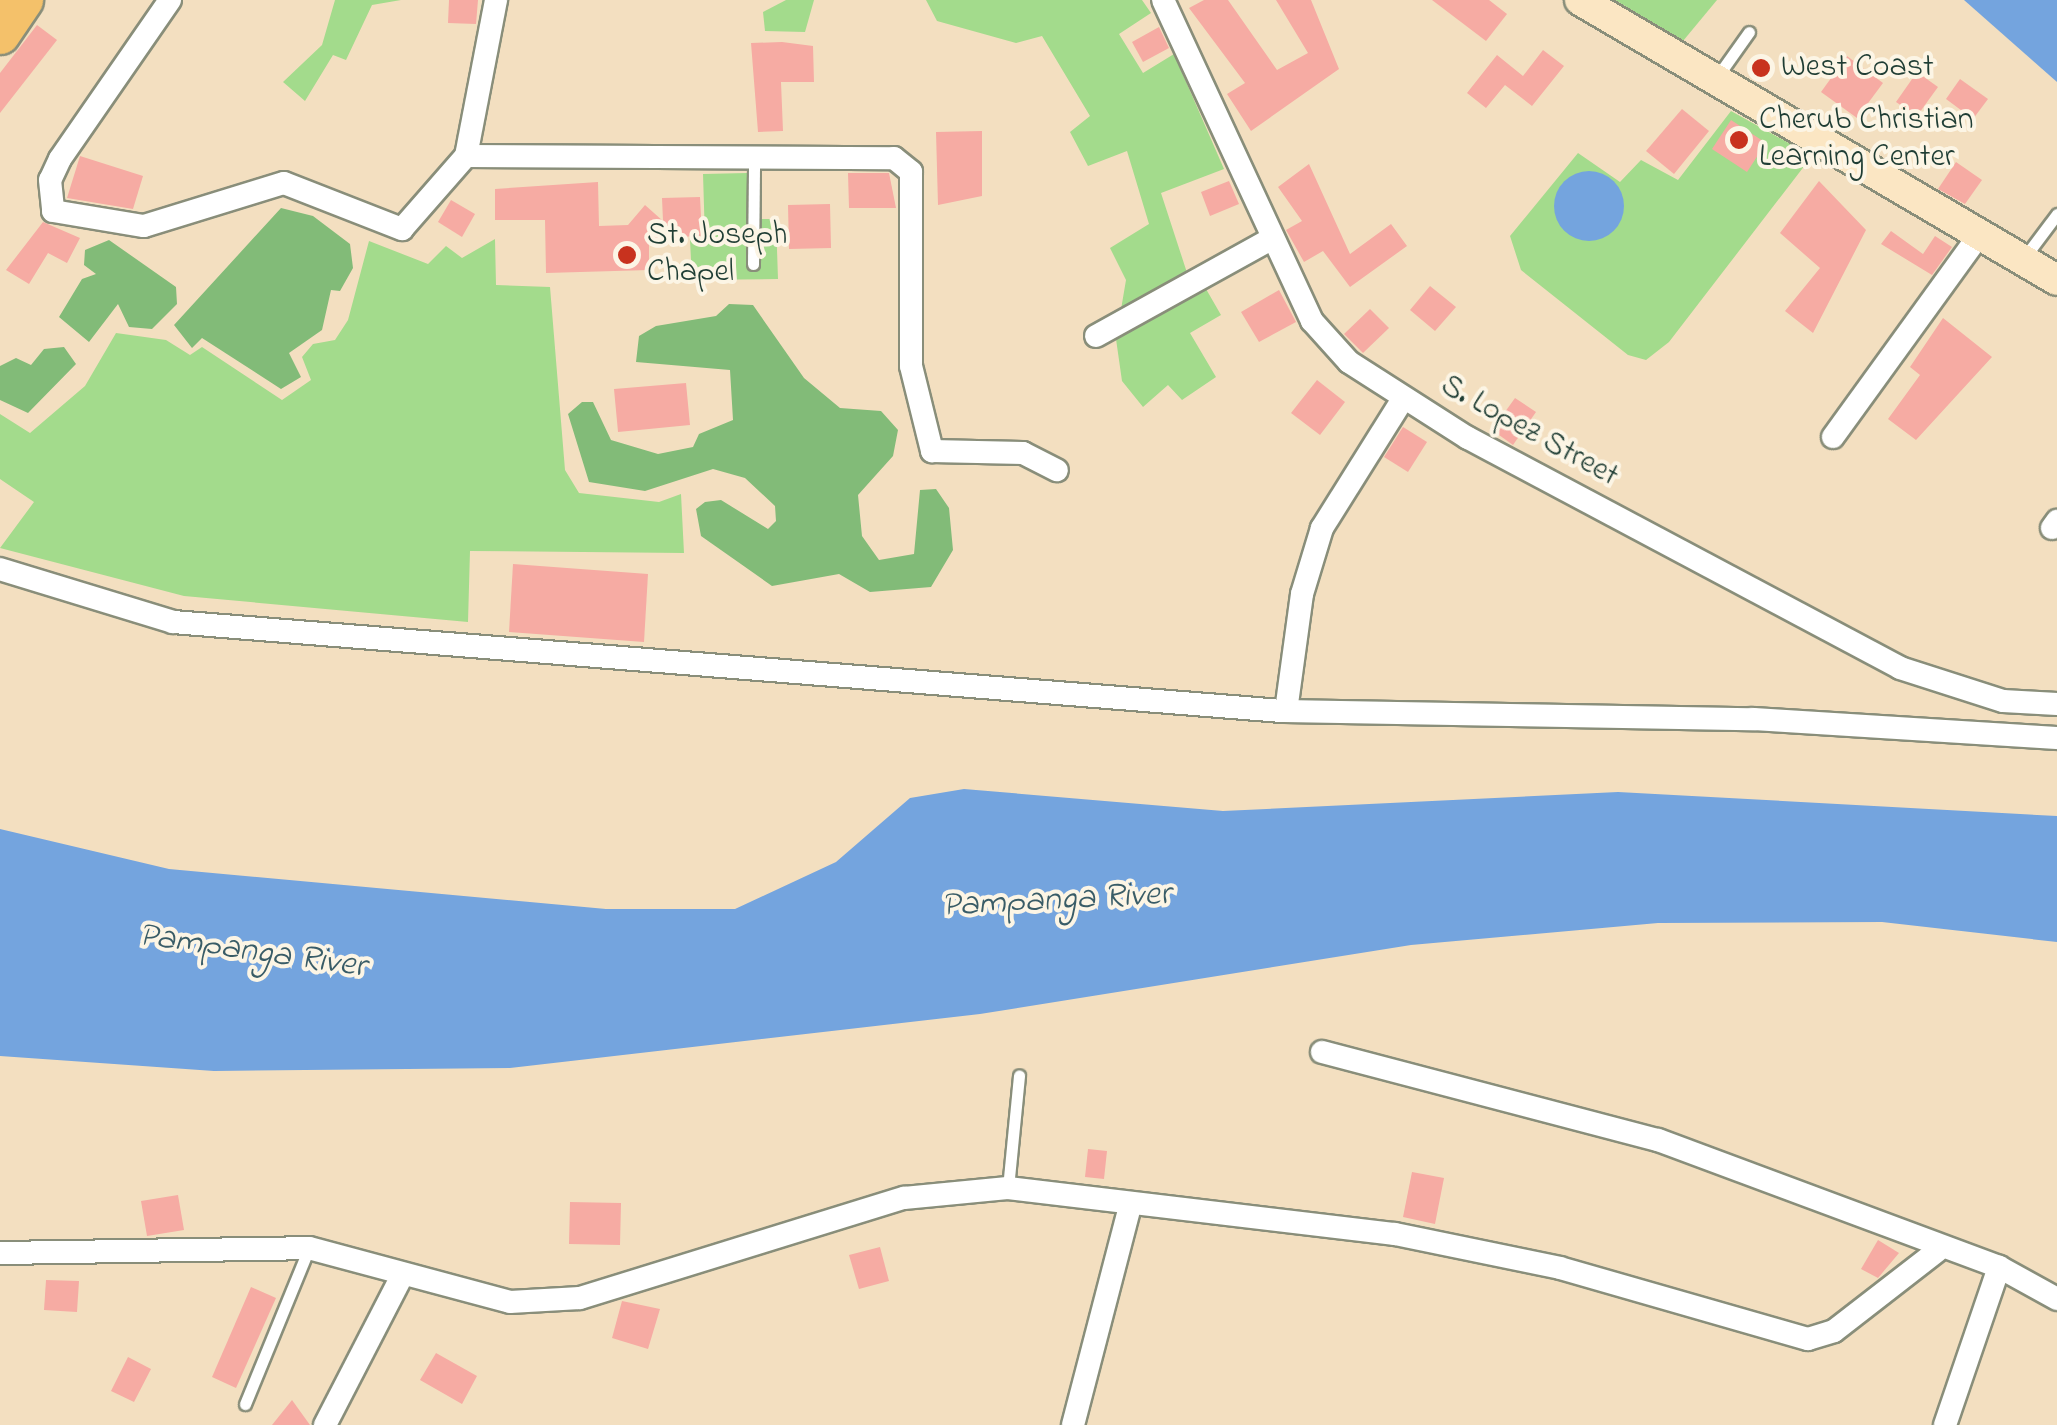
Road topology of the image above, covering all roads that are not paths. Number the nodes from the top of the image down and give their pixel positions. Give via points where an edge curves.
1 (23, 0) edge
2 (170, 0) edge
3 (496, 0) edge
4 (1163, 0) edge
5 (1580, 0) edge
6 (1749, 32) dead end
7 (0, 34) edge
8 (1716, 80) junction
9 (466, 156) junction
10 (754, 161) junction
11 (2057, 214) edge
12 (1979, 235) junction
13 (1271, 239) junction
14 (2022, 261) junction
15 (752, 264) dead end
16 (2057, 280) edge
17 (1096, 336) dead end
18 (1403, 399) junction
19 (1833, 437) dead end
20 (1057, 470) dead end
21 (0, 569) edge
22 (2057, 704) edge
23 (1286, 711) junction
24 (2057, 738) edge
25 (1322, 1052) dead end
26 (1020, 1076) dead end
27 (1008, 1188) junction
28 (1131, 1203) junction
29 (309, 1248) junction
30 (1937, 1251) junction
31 (0, 1253) edge
32 (1999, 1267) junction
33 (401, 1278) junction
34 (2057, 1299) edge
35 (245, 1404) dead end
36 (325, 1425) edge
37 (1072, 1425) edge
38 (1945, 1425) edge

1 - 7 highway
2 - 9 street via 60,159 50,180 53,211 144,226 284,183 402,228
3 - 9 street
4 - 13 street, S. Lopez Street
5 - 8 main road
6 - 8 lane
8 - 12 main road
9 - 10 street
10 - 15 lane
10 - 20 street via 894,158 911,172 911,366 932,451 1023,453
11 - 14 lane
12 - 14 main road
12 - 19 street
13 - 17 street
13 - 18 street, S. Lopez Street via 1312,321 1349,362
14 - 16 main road
18 - 22 street, S. Lopez Street via 1900,668 2004,701
18 - 23 street via 1322,528 1302,594
21 - 23 street via 173,622
23 - 24 street via 1754,718
25 - 30 street via 1576,1113
26 - 27 lane
27 - 28 street
27 - 33 street via 904,1198 580,1298 510,1302
28 - 30 street via 1395,1234 1560,1268 1808,1339 1834,1331
28 - 37 street
29 - 31 street
29 - 33 street
29 - 35 lane
30 - 32 street
32 - 34 street
32 - 38 street
33 - 36 street

